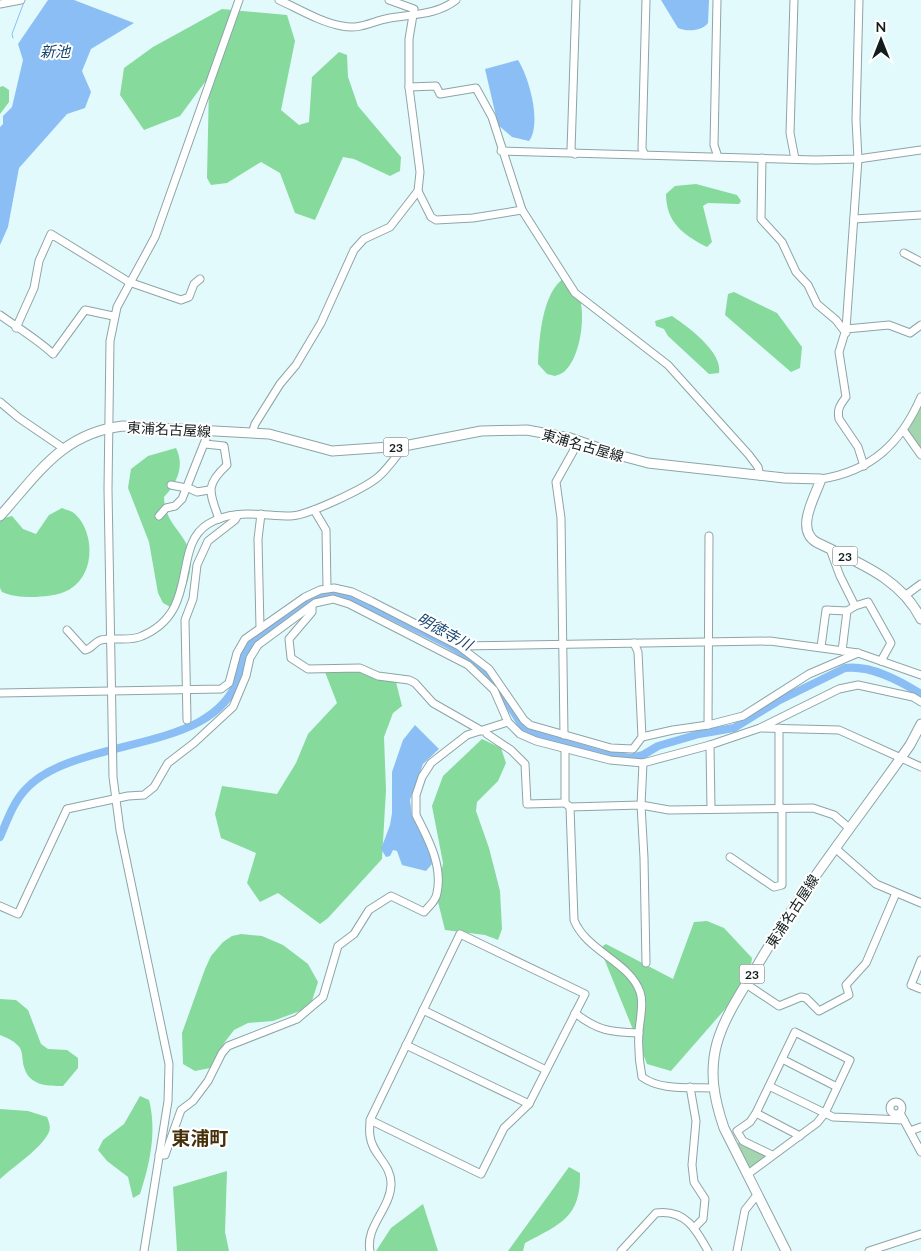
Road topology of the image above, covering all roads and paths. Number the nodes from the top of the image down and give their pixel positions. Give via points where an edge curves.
1 (21, 0) edge
2 (239, 0) edge
3 (278, 0) edge
4 (388, 0) edge
5 (456, 0) edge
6 (576, 0) edge
7 (646, 0) edge
8 (717, 0) edge
9 (794, 0) edge
10 (859, 0) edge
11 (0, 4) edge
12 (414, 15) junction
13 (409, 87) junction
14 (921, 150) edge
15 (501, 151) junction
16 (575, 154) junction
17 (645, 155) junction
18 (718, 157) junction
19 (762, 158) junction
20 (795, 159) junction
21 (858, 159) junction
22 (418, 191) junction
23 (522, 210) junction
24 (921, 215) edge
25 (854, 219) junction
26 (904, 253) dead end
27 (921, 262) edge
28 (200, 279) dead end
29 (129, 282) junction
30 (0, 315) edge
31 (113, 316) junction
32 (921, 325) edge
33 (16, 328) junction
34 (846, 331) junction
35 (921, 397) edge
36 (0, 402) edge
37 (109, 428) junction
38 (209, 431) junction
39 (904, 431) junction
40 (252, 433) junction
41 (580, 441) junction
42 (205, 444) junction
43 (404, 446) junction
44 (63, 448) junction
45 (921, 455) edge
46 (864, 466) junction
47 (760, 476) junction
48 (821, 479) junction
49 (171, 485) dead end
50 (188, 488) junction
51 (210, 490) junction
52 (314, 510) junction
53 (261, 514) junction
54 (238, 515) junction
55 (0, 516) edge
56 (160, 516) dead end
57 (219, 519) junction
58 (709, 536) dead end
59 (837, 558) junction
60 (921, 584) edge
61 (327, 588) junction
62 (906, 595) junction
63 (312, 606) junction
64 (855, 606) junction
65 (847, 611) junction
66 (921, 619) edge
67 (260, 628) junction
68 (67, 630) dead end
69 (111, 640) junction
70 (706, 642) junction
71 (634, 643) junction
72 (563, 645) junction
73 (459, 646) junction
74 (821, 647) junction
75 (842, 651) junction
76 (858, 653) junction
77 (882, 661) junction
78 (921, 675) edge
79 (186, 690) junction
80 (111, 691) junction
81 (0, 693) edge
82 (921, 702) edge
83 (519, 715) junction
84 (187, 720) dead end
85 (508, 721) junction
86 (921, 724) edge
87 (708, 725) junction
88 (760, 728) junction
89 (779, 728) junction
90 (485, 733) junction
91 (564, 735) junction
92 (642, 738) junction
93 (710, 744) junction
94 (565, 749) junction
95 (901, 759) junction
96 (643, 763) junction
97 (921, 767) edge
98 (115, 800) junction
99 (568, 805) junction
100 (641, 805) junction
101 (780, 808) junction
102 (711, 809) junction
103 (849, 828) junction
104 (835, 848) junction
105 (730, 857) dead end
106 (896, 893) junction
107 (921, 903) edge
108 (0, 906) edge
109 (921, 960) edge
110 (646, 963) dead end
111 (746, 984) junction
112 (921, 989) edge
113 (424, 1010) junction
114 (574, 1013) junction
115 (639, 1033) junction
116 (406, 1045) junction
117 (782, 1059) junction
118 (546, 1070) junction
119 (769, 1086) junction
120 (690, 1087) junction
121 (837, 1087) junction
122 (713, 1088) junction
123 (529, 1104) junction
124 (756, 1113) junction
125 (825, 1113) junction
126 (900, 1113) dead end
127 (370, 1120) junction
128 (904, 1120) junction
129 (921, 1127) edge
130 (910, 1131) junction
131 (800, 1136) junction
132 (921, 1152) edge
133 (772, 1154) junction
134 (159, 1155) junction
135 (748, 1174) junction
136 (757, 1195) junction
137 (695, 1227) junction
138 (921, 1234) edge
139 (144, 1251) edge
140 (370, 1251) edge
141 (621, 1251) edge
142 (708, 1251) edge
143 (737, 1251) edge
144 (786, 1251) edge
145 (869, 1251) edge

1 - 11 street
2 - 29 street via 155,237
3 - 12 street via 344,27 361,28 383,19
4 - 12 street via 414,8
5 - 12 street via 445,8
6 - 16 street via 571,150
7 - 17 street via 642,149
8 - 18 street via 714,145
9 - 20 street via 790,133
10 - 21 street
12 - 13 street via 409,39
13 - 15 street via 436,86 440,94 476,88 492,117
13 - 22 street via 420,172
14 - 21 street
15 - 16 street
15 - 23 street
16 - 17 street
17 - 18 street
18 - 19 street
19 - 20 street
19 - 34 street via 761,219 782,242 816,304
20 - 21 street
21 - 25 street
22 - 23 street via 436,220
22 - 40 street via 390,227 364,239 354,250 324,319
23 - 47 street via 575,293 668,365 758,467
24 - 25 street
25 - 34 street
26 - 27 street
28 - 29 street via 194,284 189,297 182,300
29 - 31 street
29 - 33 street via 51,234 39,261 34,288
30 - 33 street
31 - 33 street via 85,310 53,354 38,340
31 - 37 street
32 - 34 street via 910,333 889,325
34 - 46 street via 840,352 846,397 838,408 838,414 858,447
35 - 39 street
36 - 44 street
37 - 38 main road, 東浦名古屋線 / 23
37 - 44 main road, 東浦名古屋線 / 23 via 93,432
37 - 69 street
38 - 40 main road, 東浦名古屋線 / 23
38 - 42 street
39 - 45 street
39 - 46 street via 883,453
40 - 43 main road, 東浦名古屋線 / 23 via 269,434 332,451
41 - 43 main road, 東浦名古屋線 / 23 via 513,430 466,433
41 - 47 main road, 東浦名古屋線 / 23 via 648,463
41 - 72 street via 556,485 561,518
42 - 50 street
42 - 51 street via 224,446 227,465 215,476
43 - 52 street via 376,479
44 - 55 main road, 東浦名古屋線 / 23
46 - 48 street
47 - 48 main road, 東浦名古屋線 / 23
48 - 59 main road, 23 via 807,519 807,530 813,540 830,549
49 - 50 street
50 - 51 street via 197,492
50 - 56 street via 180,503 166,508
51 - 57 street
52 - 53 street via 296,516
52 - 61 street via 326,530
53 - 54 street
53 - 67 street via 258,539
54 - 57 street
54 - 79 street via 208,541 197,564 193,599 184,620
57 - 69 street via 192,538 186,573 174,610 144,636
58 - 70 street
59 - 62 main road, 23 via 883,576
59 - 64 street
60 - 62 street
61 - 67 street via 305,597
61 - 73 street via 352,592
62 - 66 main road, 23
63 - 85 street via 328,600 343,601 453,655 486,681 498,697
63 - 90 street via 312,612 289,639 291,658 308,669 360,668 378,676 410,680 433,704
63 - 98 street via 256,647 233,707 168,763 154,787 144,796
64 - 65 street
64 - 77 street via 868,602 891,643
65 - 74 street via 826,610
65 - 75 street
67 - 79 street via 243,641 227,686 216,690
68 - 69 street via 85,650 99,640
69 - 80 street
70 - 71 street
70 - 74 street via 770,641
70 - 87 street
71 - 72 street
71 - 92 street via 638,652
72 - 73 street
72 - 91 street
73 - 83 street via 488,669
74 - 75 street
75 - 76 street
76 - 77 street
76 - 87 street via 809,674 743,716
77 - 78 street
79 - 80 street
79 - 84 street
80 - 81 street
80 - 98 street
82 - 88 street via 913,697 858,685 839,689
83 - 85 street
83 - 91 street via 530,725
85 - 90 street
85 - 94 street via 525,737
86 - 95 main road, 東浦名古屋線 / 23
87 - 92 street
88 - 89 street
88 - 93 street
89 - 95 street via 839,730
89 - 101 street
90 - 99 street via 526,764 527,804
90 - 134 street via 467,735 431,763 422,776 416,795 416,816 435,855 437,888 433,902 424,912 391,896 369,910 354,934 336,949 323,997 298,1019 228,1046 208,1081 182,1108 165,1154
91 - 92 street via 624,750 633,749
93 - 96 street
93 - 102 street
94 - 96 street via 610,760
94 - 99 street
95 - 97 street
95 - 103 main road, 東浦名古屋線 / 23
96 - 100 street
98 - 108 street via 67,809 18,914
98 - 134 street via 169,1064 168,1101
99 - 100 street
99 - 115 street via 574,920 579,932 634,980 641,993
100 - 102 street via 669,810
100 - 110 street
101 - 102 street
101 - 103 street via 824,810
101 - 105 street via 782,885 774,887
103 - 104 main road, 東浦名古屋線 / 23
104 - 106 street via 876,884
104 - 111 main road, 東浦名古屋線 / 23 via 783,921
106 - 107 street
106 - 111 street via 866,963 846,984 849,995 845,998 821,1011 801,997 779,1006
109 - 112 street via 911,985
111 - 122 main road, 東浦名古屋線 / 23 via 718,1042
113 - 114 street via 460,934 585,994
113 - 116 street
113 - 118 street
114 - 115 street via 607,1032
114 - 118 street
115 - 120 street via 642,1076 659,1086
116 - 123 street
116 - 127 street
117 - 119 street
117 - 121 street
117 - 121 street via 795,1032 850,1060
118 - 123 street
119 - 124 street
119 - 125 street
120 - 122 street
120 - 137 street via 696,1121 692,1165 694,1182 705,1200 703,1219
121 - 125 street
122 - 135 main road, 東浦名古屋線 / 23 via 724,1128
123 - 127 street via 504,1128 481,1174
124 - 131 street
124 - 133 street via 737,1131 743,1141
125 - 128 street via 833,1117
125 - 131 street
126 - 128 street
127 - 140 street via 370,1137 389,1169 391,1185 386,1205 372,1233
128 - 130 street
129 - 130 street
130 - 132 street
131 - 133 street
133 - 135 street
134 - 139 street
135 - 136 main road, 東浦名古屋線 / 23
136 - 143 street via 745,1210
136 - 144 main road, 東浦名古屋線 / 23
137 - 141 street via 678,1216 656,1213
137 - 142 street
138 - 145 street

